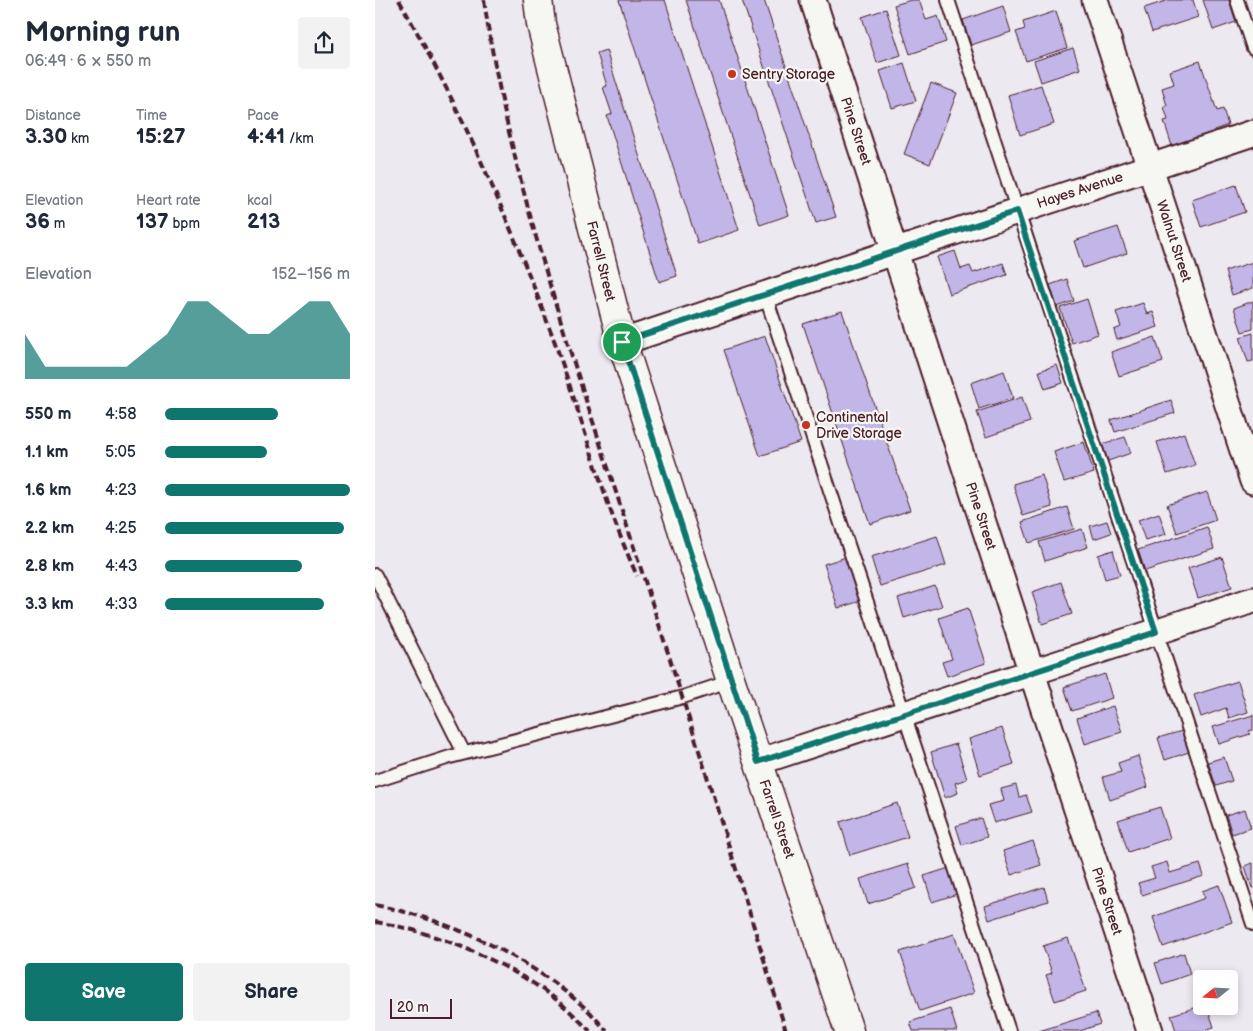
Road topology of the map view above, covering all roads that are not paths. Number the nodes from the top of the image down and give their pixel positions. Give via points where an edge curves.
1 (538, 0) edge
2 (813, 0) edge
3 (948, 0) edge
4 (1095, 0) edge
5 (1237, 0) edge
6 (1253, 48) edge
7 (1253, 132) edge
8 (1150, 167) junction
9 (1017, 211) junction
10 (895, 251) junction
11 (765, 294) junction
12 (622, 342) junction
13 (1253, 481) edge
14 (375, 575) edge
15 (1253, 600) edge
16 (1156, 632) junction
17 (1032, 673) junction
18 (731, 681) junction
19 (903, 715) junction
20 (464, 753) junction
21 (758, 762) junction
22 (375, 781) edge
23 (1253, 924) edge
24 (849, 1031) edge
25 (1009, 1031) edge
26 (1150, 1031) edge

1 - 12 main road, Farrell Street via 541,24
2 - 10 street, Pine Street
3 - 9 lane
4 - 8 street, Walnut Street
5 - 6 lane
7 - 8 street, Hayes Avenue
8 - 9 street, Hayes Avenue
8 - 13 street, Walnut Street
9 - 10 street, Hayes Avenue
9 - 16 lane
10 - 11 street, Hayes Avenue
10 - 17 street, Pine Street
11 - 12 street, Hayes Avenue
11 - 19 lane
12 - 18 main road, Farrell Street
14 - 20 lane
15 - 16 street
16 - 17 street
16 - 23 lane
17 - 19 street
17 - 26 street, Pine Street
18 - 20 lane via 683,698
18 - 21 main road, Farrell Street
19 - 21 street
19 - 25 lane
20 - 22 lane
21 - 24 main road, Farrell Street

